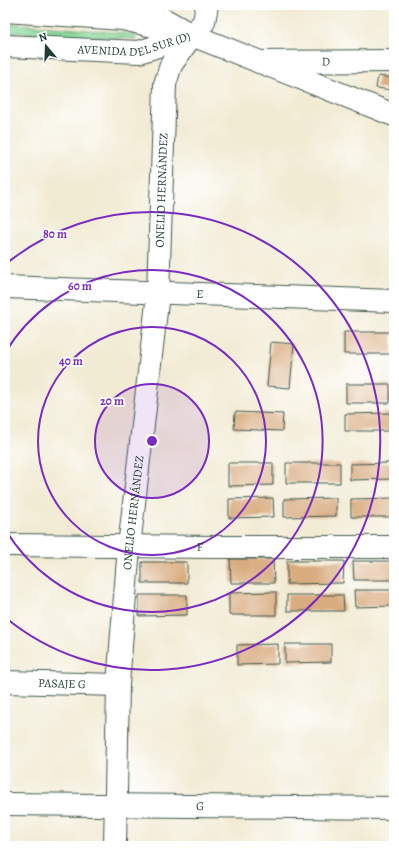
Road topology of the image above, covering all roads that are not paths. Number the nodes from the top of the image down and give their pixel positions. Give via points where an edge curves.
1 (207, 5) edge
2 (5, 10) edge
3 (130, 10) edge
4 (192, 35) junction
5 (5, 46) edge
6 (139, 52) junction
7 (394, 61) edge
8 (258, 62) junction
9 (165, 84) junction
10 (394, 115) edge
11 (5, 287) edge
12 (158, 294) junction
13 (394, 301) edge
14 (5, 546) edge
15 (129, 546) junction
16 (394, 547) edge
17 (5, 682) edge
18 (118, 685) junction
19 (5, 804) edge
20 (117, 806) junction
21 (394, 808) edge
22 (115, 846) edge

1 - 4 street, ONELIO HERNÁNDEZ via 204,22
2 - 3 street, AVENIDA DEL SUR (D)
3 - 4 street, AVENIDA DEL SUR (D)
4 - 6 street, AVENIDA DEL SUR (D)
4 - 8 street
4 - 9 street, ONELIO HERNÁNDEZ via 171,65
5 - 6 street, AVENIDA DEL SUR (D)
6 - 9 street, ONELIO HERNÁNDEZ via 155,60
7 - 8 street, D
8 - 10 street
9 - 12 street, ONELIO HERNÁNDEZ
11 - 12 street, E
12 - 13 street, E
12 - 15 street, ONELIO HERNÁNDEZ
14 - 15 street, F
15 - 16 street, F
15 - 18 street, ONELIO HERNÁNDEZ
17 - 18 street, PASAJE G
18 - 20 street, ONELIO HERNÁNDEZ
19 - 20 street, G
20 - 21 street, G
20 - 22 street, ONELIO HERNÁNDEZ

